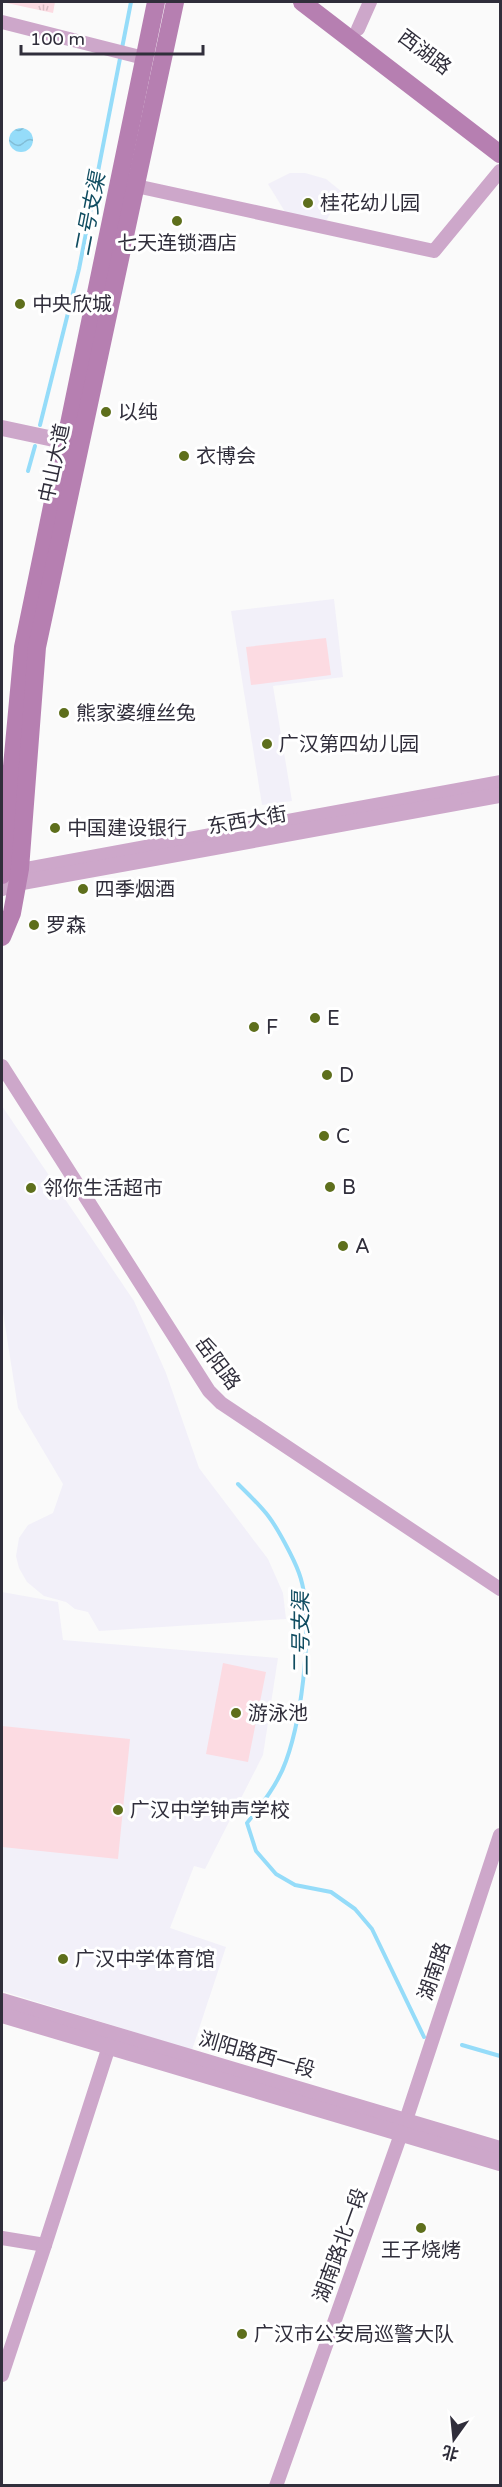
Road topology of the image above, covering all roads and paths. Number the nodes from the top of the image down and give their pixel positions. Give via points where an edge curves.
1 (156, 2) edge
2 (175, 2) edge
3 (302, 2) edge
4 (322, 2) edge
5 (370, 2) edge
6 (2, 22) edge
7 (358, 28) junction
8 (144, 58) junction
9 (501, 138) edge
10 (501, 154) edge
11 (501, 171) edge
12 (136, 186) junction
13 (2, 428) edge
14 (74, 443) junction
15 (501, 783) edge
16 (501, 795) edge
17 (6, 797) edge
18 (7, 877) edge
19 (2, 937) edge
20 (2, 1066) edge
21 (501, 1589) edge
22 (501, 1835) edge
23 (2, 2001) edge
24 (2, 2015) edge
25 (111, 2040) junction
26 (404, 2126) junction
27 (501, 2149) edge
28 (501, 2163) edge
29 (2, 2238) edge
30 (45, 2244) junction
31 (2, 2375) edge
32 (276, 2486) edge

1 - 8 main road, 中山大道
2 - 12 main road, 中山大道
3 - 10 main road, 西湖路
4 - 7 main road, 西湖路
5 - 7 street
6 - 8 street
7 - 9 main road, 西湖路
8 - 14 main road, 中山大道
11 - 12 street via 434,251
12 - 14 main road, 中山大道
13 - 14 street
14 - 17 main road, 中山大道 via 23,647
14 - 18 main road, 中山大道 via 37,647
15 - 18 street, 东西大街
16 - 18 street, 东西大街
17 - 18 main road, 中山大道
18 - 19 main road, 中山大道 via 12,913
20 - 21 street, 岳阳路 via 203,1381 221,1403
22 - 26 street, 湖南路
23 - 25 street, 浏阳路西一段
24 - 25 street
25 - 26 street, 浏阳路西一段
25 - 30 street
26 - 27 street, 浏阳路西一段
26 - 28 street
26 - 32 street, 湖南路北一段
29 - 30 street
30 - 31 street

